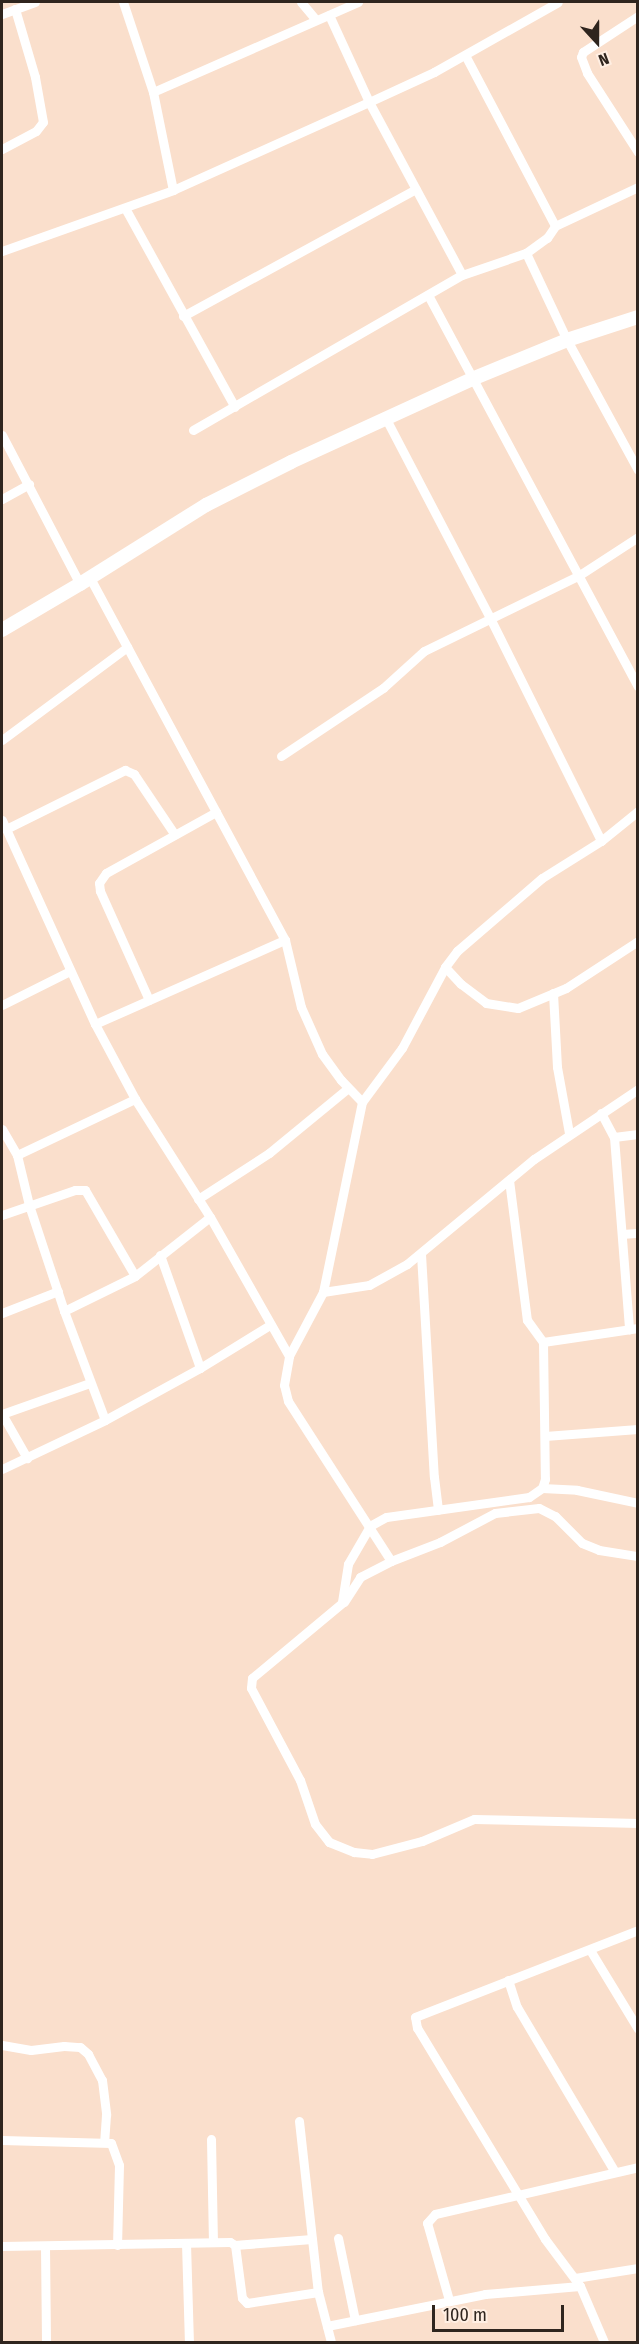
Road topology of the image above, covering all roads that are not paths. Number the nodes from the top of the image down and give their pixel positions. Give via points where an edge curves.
1 (35, 2) edge
2 (123, 2) edge
3 (301, 2) edge
4 (358, 2) edge
5 (558, 2) edge
6 (15, 9) junction
7 (2, 14) edge
8 (330, 15) junction
9 (638, 15) edge
10 (316, 20) junction
11 (465, 55) junction
12 (153, 92) junction
13 (369, 102) junction
14 (638, 132) edge
15 (628, 139) junction
16 (2, 149) edge
17 (638, 152) edge
18 (638, 187) edge
19 (173, 189) junction
20 (416, 189) junction
21 (125, 208) junction
22 (555, 226) junction
23 (2, 251) edge
24 (526, 254) junction
25 (462, 275) junction
26 (428, 295) junction
27 (183, 316) junction
28 (638, 317) edge
29 (567, 340) junction
30 (472, 378) junction
31 (235, 408) junction
32 (385, 417) junction
33 (193, 430) dead end
34 (2, 435) edge
35 (638, 470) edge
36 (29, 484) junction
37 (2, 499) edge
38 (638, 537) edge
39 (578, 576) junction
40 (85, 581) junction
41 (491, 620) junction
42 (2, 630) edge
43 (127, 647) junction
44 (638, 686) edge
45 (2, 740) edge
46 (281, 756) dead end
47 (216, 812) junction
48 (638, 812) edge
49 (4, 824) edge
50 (175, 835) junction
51 (601, 841) junction
52 (285, 940) junction
53 (638, 941) edge
54 (445, 967) junction
55 (70, 970) junction
56 (553, 993) junction
57 (149, 1000) junction
58 (2, 1005) edge
59 (95, 1024) junction
60 (348, 1088) junction
61 (638, 1089) edge
62 (135, 1099) junction
63 (362, 1102) junction
64 (601, 1113) junction
65 (2, 1129) edge
66 (569, 1133) junction
67 (638, 1134) edge
68 (614, 1137) junction
69 (17, 1155) junction
70 (509, 1180) junction
71 (198, 1199) junction
72 (29, 1205) junction
73 (2, 1215) edge
74 (210, 1217) junction
75 (638, 1233) edge
76 (622, 1234) junction
77 (421, 1254) junction
78 (160, 1255) junction
79 (135, 1276) junction
80 (58, 1291) junction
81 (323, 1292) junction
82 (64, 1311) junction
83 (2, 1313) edge
84 (270, 1325) junction
85 (633, 1328) edge
86 (543, 1342) junction
87 (289, 1356) junction
88 (200, 1368) junction
89 (90, 1383) junction
90 (2, 1414) edge
91 (105, 1420) junction
92 (638, 1429) edge
93 (545, 1436) junction
94 (27, 1458) junction
95 (2, 1469) edge
96 (542, 1488) junction
97 (638, 1503) edge
98 (438, 1510) junction
99 (370, 1526) junction
100 (638, 1556) edge
101 (391, 1561) junction
102 (342, 1604) junction
103 (638, 1823) edge
104 (638, 1930) edge
105 (590, 1950) junction
106 (508, 1980) junction
107 (638, 2029) edge
108 (2, 2045) edge
109 (299, 2121) dead end
110 (211, 2139) dead end
111 (2, 2140) edge
112 (104, 2141) junction
113 (638, 2167) edge
114 (615, 2172) junction
115 (519, 2193) junction
116 (338, 2238) dead end
117 (312, 2240) junction
118 (213, 2242) junction
119 (186, 2243) junction
120 (117, 2245) junction
121 (235, 2245) junction
122 (2, 2246) edge
123 (45, 2246) junction
124 (638, 2268) edge
125 (578, 2282) junction
126 (318, 2292) junction
127 (449, 2300) junction
128 (355, 2320) junction
129 (327, 2326) junction
130 (46, 2343) edge
131 (189, 2343) edge
132 (331, 2343) edge
133 (604, 2343) edge

1 - 6 street
2 - 12 street
3 - 10 street
4 - 8 street
5 - 11 street
6 - 7 street
6 - 16 street via 35,76 43,122 36,131
8 - 10 street
8 - 13 street
9 - 15 street via 583,51 581,57
10 - 12 street
11 - 13 street
11 - 22 street
12 - 19 street
13 - 19 street
13 - 20 street
14 - 15 street
15 - 17 street
18 - 22 street
19 - 21 street
20 - 25 street
20 - 27 street
21 - 23 street
21 - 27 street
22 - 24 street via 547,238
24 - 25 street
24 - 29 street
25 - 26 street
26 - 30 street
26 - 31 street
27 - 31 street
28 - 29 street
29 - 30 street
29 - 35 street
30 - 32 street
30 - 39 street
31 - 33 street
32 - 40 street via 206,505
32 - 41 street
34 - 36 street
36 - 37 street
36 - 40 street
38 - 39 street
39 - 41 street
39 - 44 street
40 - 42 street
40 - 43 street
41 - 46 street via 424,651 383,688
41 - 51 street
43 - 45 street
43 - 47 street
47 - 50 street
47 - 52 street
48 - 51 street
49 - 50 street via 125,770 135,774
49 - 55 street
50 - 57 street via 106,873 99,883 99,891
51 - 54 street via 528,890 457,951
52 - 57 street
52 - 60 street via 308,1025 322,1054
53 - 56 street
54 - 56 street via 486,1004 519,1008
54 - 63 street via 402,1048
55 - 58 street
55 - 59 street
56 - 66 street via 557,1067
57 - 59 street
59 - 62 street
60 - 63 street
60 - 71 street via 269,1153
61 - 64 street
62 - 69 street
62 - 71 street
63 - 81 street
64 - 66 street
64 - 68 street
65 - 69 street
66 - 70 street
67 - 68 street
68 - 76 street
69 - 72 street
70 - 77 street
70 - 86 street via 527,1320
71 - 74 street
72 - 73 street
72 - 79 street via 85,1190
72 - 80 street
74 - 78 street
74 - 84 street
75 - 76 street
76 - 85 street
77 - 81 street via 369,1285
77 - 98 street
78 - 79 street
78 - 88 street
79 - 82 street
80 - 82 street
80 - 83 street
81 - 87 street
82 - 89 street
84 - 87 street
84 - 88 street
85 - 86 street
86 - 93 street
87 - 99 street via 284,1385 288,1401
88 - 91 street
89 - 90 street
89 - 91 street
90 - 94 street
91 - 94 street
92 - 93 street
93 - 96 street
94 - 95 street
96 - 97 street via 578,1490
96 - 98 street via 530,1497
98 - 99 street via 386,1517
99 - 101 street
99 - 102 street via 348,1564
100 - 101 street via 582,1543 555,1515 539,1508 495,1513 440,1542
101 - 102 street via 360,1577
102 - 103 street via 252,1678 251,1688 300,1780 315,1824 329,1842 372,1854 422,1841 474,1819
104 - 105 street
105 - 106 street
105 - 107 street
106 - 114 street via 517,2007
106 - 115 street via 415,2017 417,2028
108 - 112 street via 31,2050 80,2047 88,2054 102,2080
109 - 117 street
110 - 118 street
111 - 112 street
112 - 120 street via 111,2143 119,2165
113 - 114 street
114 - 115 street
115 - 125 street via 545,2239
115 - 127 street via 435,2214 427,2223
116 - 128 street
117 - 121 street
117 - 126 street
118 - 119 street
118 - 121 street
119 - 120 street
119 - 131 street
120 - 123 street
121 - 126 street via 242,2298 247,2303
122 - 123 street
123 - 130 street
124 - 125 street
125 - 127 street
125 - 133 street
126 - 129 street
127 - 128 street
128 - 129 street
129 - 132 street

